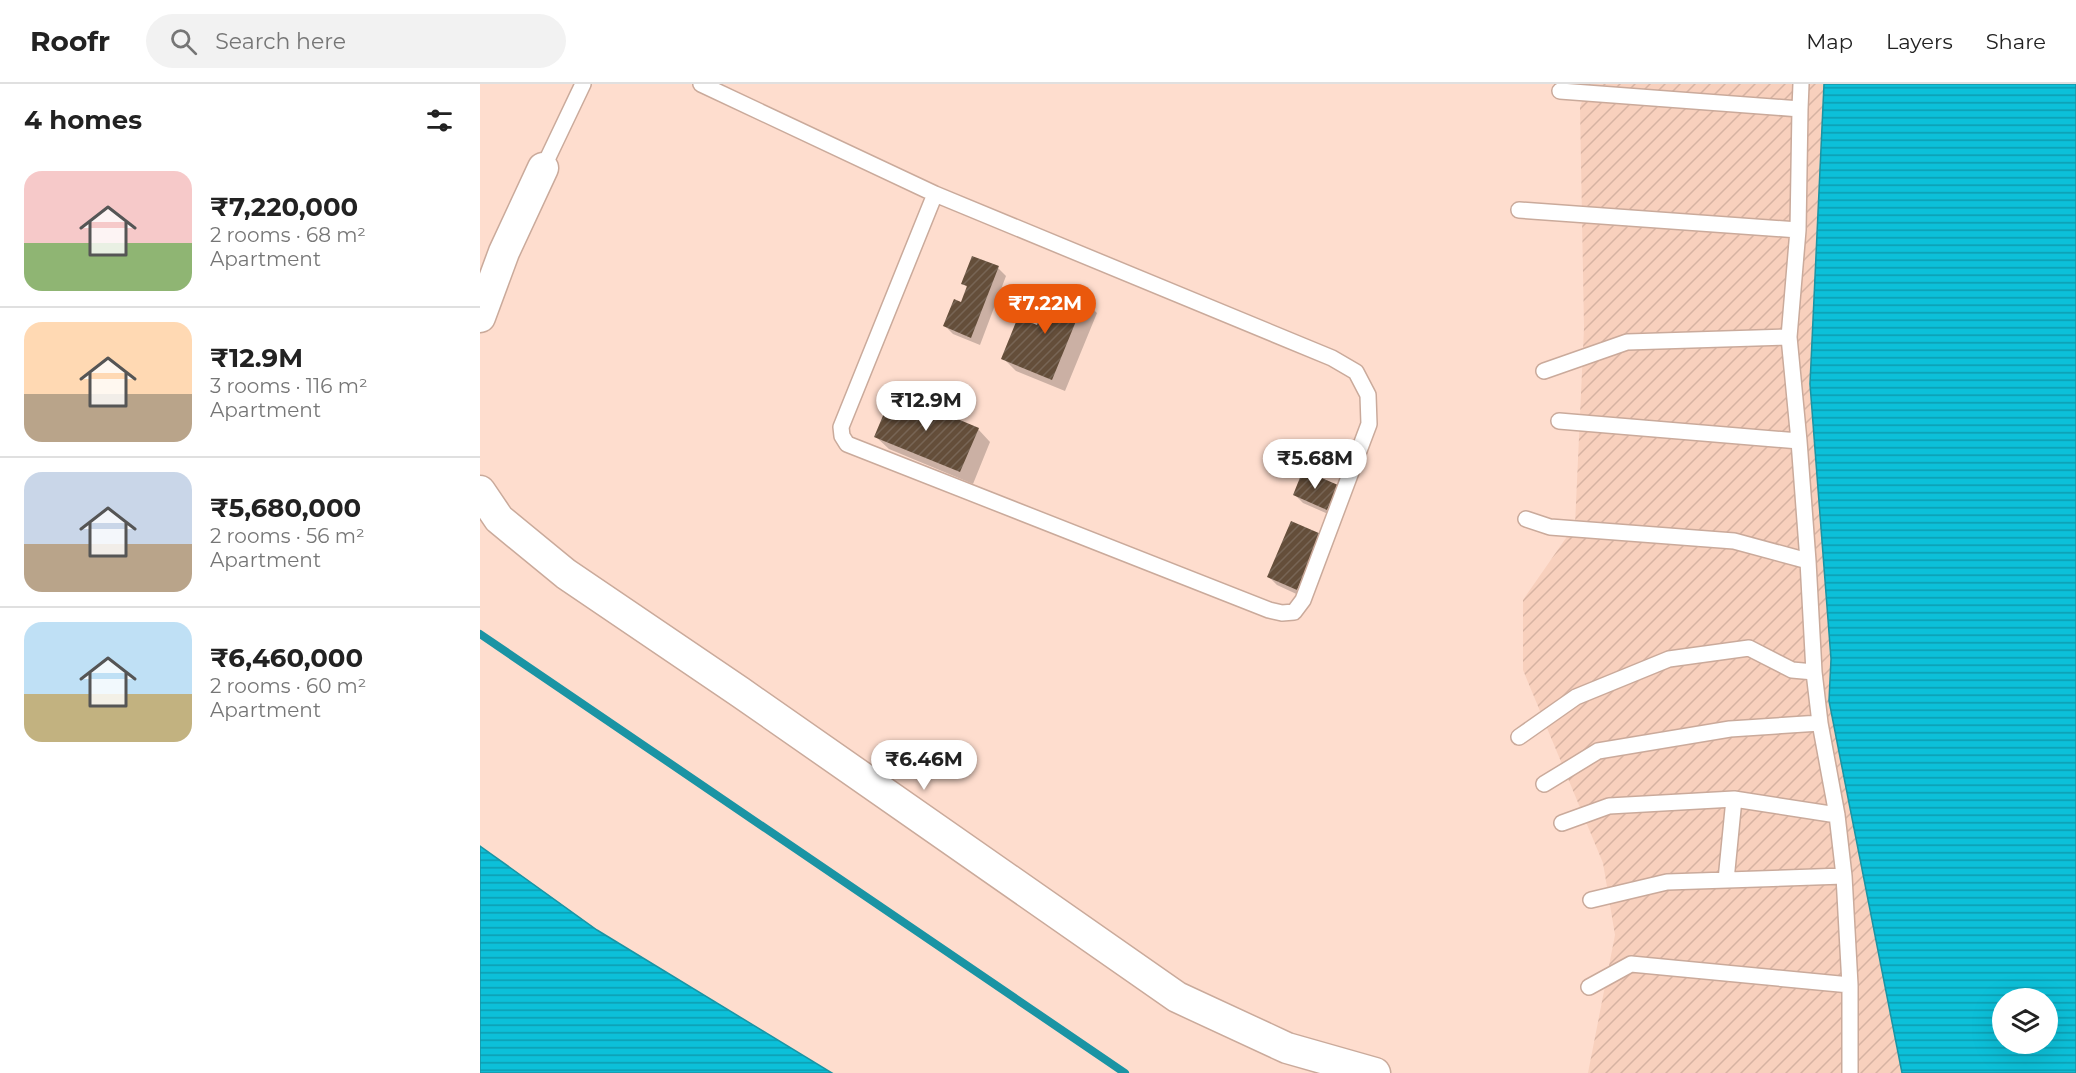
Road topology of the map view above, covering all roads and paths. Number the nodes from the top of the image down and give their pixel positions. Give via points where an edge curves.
1 (584, 84) edge
2 (701, 84) edge
3 (1801, 84) edge
4 (1560, 91) dead end
5 (1800, 109) junction
6 (543, 168) joint
7 (935, 194) junction
8 (1519, 210) dead end
9 (1798, 230) junction
10 (480, 317) edge
11 (1789, 337) junction
12 (1544, 371) dead end
13 (1559, 421) dead end
14 (1799, 441) junction
15 (480, 492) edge
16 (1526, 519) dead end
17 (1808, 561) junction
18 (1814, 672) junction
19 (1820, 723) junction
20 (1519, 736) dead end
21 (1544, 784) dead end
22 (1734, 799) junction
23 (1837, 815) junction
24 (1562, 823) dead end
25 (1844, 876) junction
26 (1726, 880) junction
27 (1591, 900) dead end
28 (1850, 985) junction
29 (1589, 987) dead end
30 (1375, 1073) edge
31 (1850, 1073) edge

1 - 6 lane
2 - 7 lane
3 - 5 lane
4 - 5 lane
5 - 9 lane
6 - 10 street via 504,252
7 - 7 lane via 841,427 847,444 1269,610 1294,612 1303,600 1369,424 1368,395 1356,372
8 - 9 lane
9 - 11 lane
11 - 12 lane via 1627,342
11 - 14 lane
13 - 14 lane
14 - 17 lane
15 - 30 street via 499,519 566,574 1177,997 1287,1048
16 - 17 lane via 1550,527 1734,541
17 - 18 lane
18 - 19 lane
18 - 20 lane via 1792,670 1749,648 1669,659 1576,697
19 - 21 lane via 1730,729 1598,751
19 - 23 lane
22 - 23 lane
22 - 24 lane via 1609,806
22 - 26 lane
23 - 25 lane
25 - 26 lane
25 - 28 lane
26 - 27 lane via 1667,882
28 - 29 lane via 1631,964
28 - 31 lane

